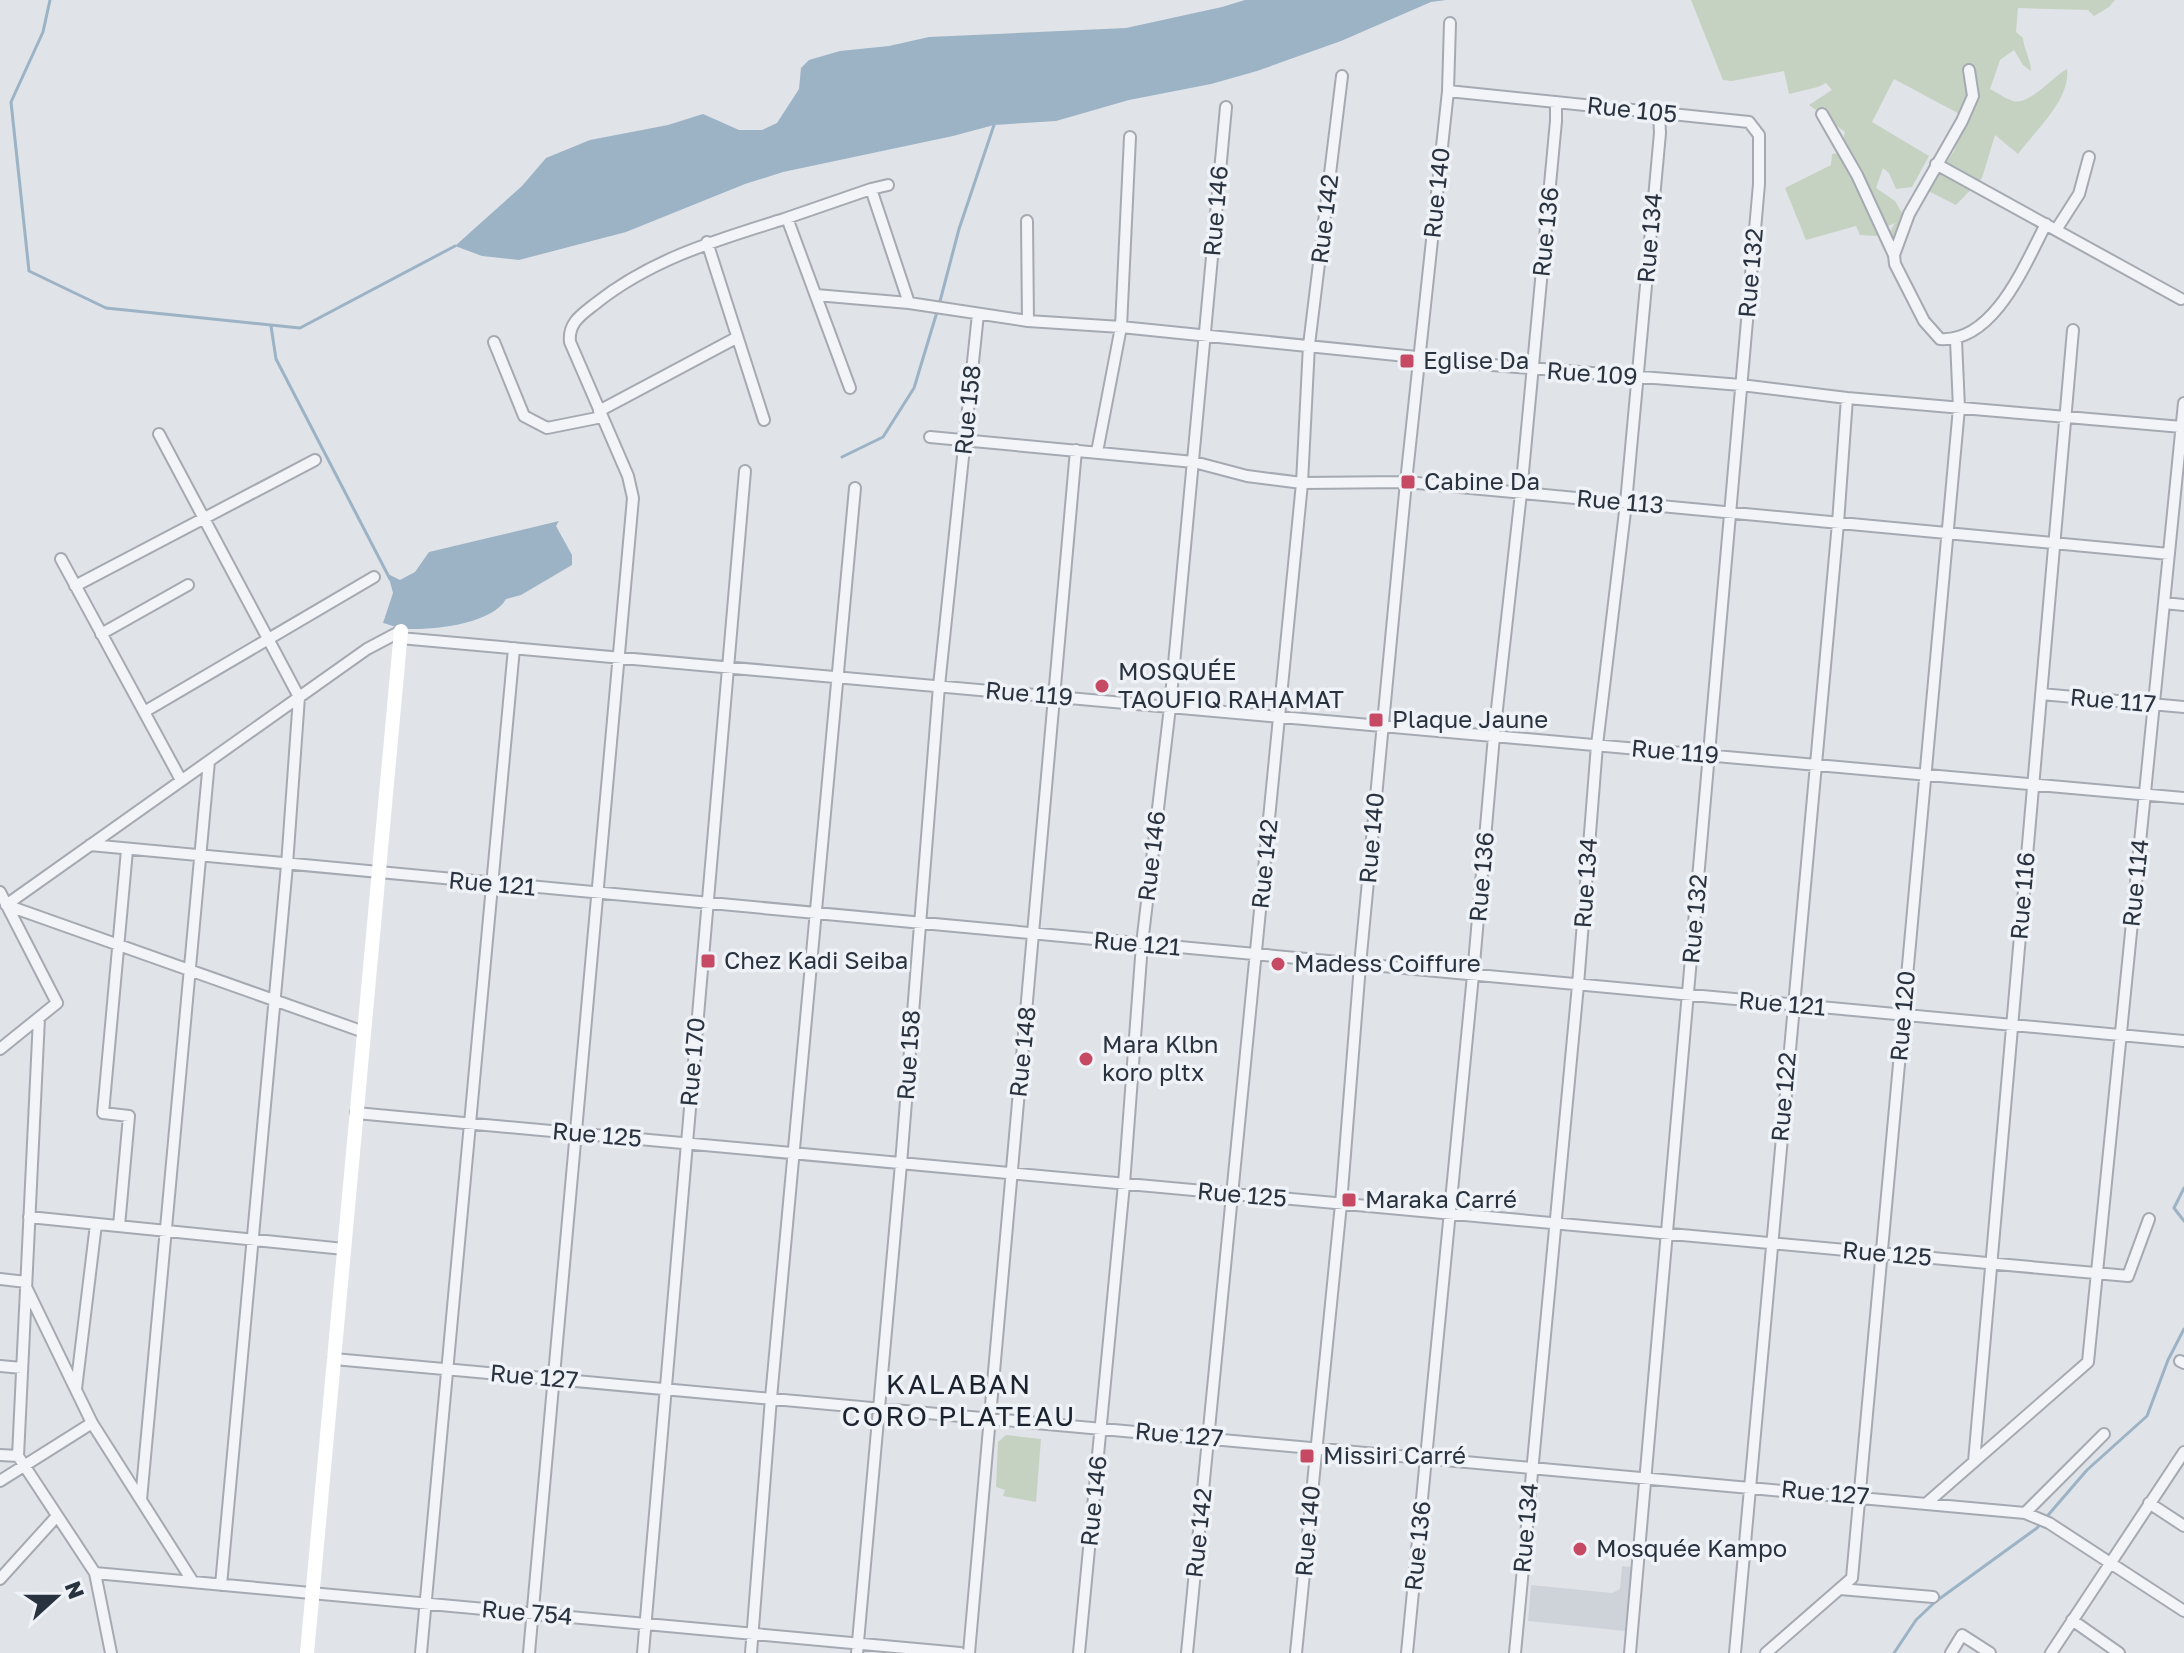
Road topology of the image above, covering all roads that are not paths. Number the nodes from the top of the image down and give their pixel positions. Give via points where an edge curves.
1 (1450, 23) dead end
2 (1969, 70) dead end
3 (1342, 76) dead end
4 (1448, 91) junction
5 (1556, 102) junction
6 (1226, 107) dead end
7 (1659, 113) junction
8 (1822, 114) dead end
9 (1130, 137) dead end
10 (2089, 157) dead end
11 (1936, 164) junction
12 (1759, 184) joint
13 (888, 185) dead end
14 (871, 189) junction
15 (787, 218) junction
16 (1027, 221) dead end
17 (2046, 224) junction
18 (2056, 230) junction
19 (707, 242) junction
20 (1894, 255) junction
21 (816, 295) junction
22 (2181, 299) dead end
23 (909, 303) junction
24 (972, 312) junction
25 (1028, 321) junction
26 (1121, 327) junction
27 (2073, 330) dead end
28 (1204, 335) junction
29 (736, 338) junction
30 (1956, 340) junction
31 (494, 342) dead end
32 (1309, 345) junction
33 (1418, 359) junction
34 (1532, 370) junction
35 (1637, 376) junction
36 (1741, 385) junction
37 (850, 388) dead end
38 (1847, 398) junction
39 (2184, 403) edge
40 (1959, 408) junction
41 (600, 414) junction
42 (2065, 417) junction
43 (764, 420) dead end
44 (2182, 427) junction
45 (159, 434) dead end
46 (930, 437) dead end
47 (965, 440) junction
48 (1076, 450) junction
49 (1097, 452) junction
50 (315, 460) dead end
51 (1194, 462) junction
52 (745, 471) dead end
53 (1406, 482) junction
54 (1302, 483) junction
55 (855, 488) dead end
56 (1521, 493) junction
57 (1626, 503) junction
58 (1730, 513) junction
59 (204, 519) junction
60 (1838, 523) junction
61 (1947, 533) junction
62 (2054, 543) junction
63 (2169, 554) junction
64 (61, 559) dead end
65 (374, 577) dead end
66 (188, 585) dead end
67 (75, 586) junction
68 (2164, 603) junction
69 (2184, 605) edge
70 (101, 634) junction
71 (401, 634) junction
72 (268, 638) junction
73 (514, 648) junction
74 (619, 657) junction
75 (729, 667) junction
76 (838, 677) junction
77 (939, 686) junction
78 (2041, 694) junction
79 (299, 697) junction
80 (1055, 697) junction
81 (2154, 704) junction
82 (1170, 707) junction
83 (2184, 707) edge
84 (144, 712) junction
85 (1279, 717) junction
86 (1382, 726) junction
87 (1494, 736) junction
88 (1597, 745) junction
89 (1709, 755) junction
90 (209, 761) junction
91 (1814, 765) junction
92 (1925, 775) junction
93 (181, 780) junction
94 (2033, 785) junction
95 (2145, 795) junction
96 (2184, 798) edge
97 (90, 845) junction
98 (127, 850) junction
99 (200, 856) junction
100 (287, 865) junction
101 (379, 873) junction
102 (492, 884) junction
103 (0, 892) edge
104 (597, 894) junction
105 (707, 904) junction
106 (9, 910) junction
107 (816, 914) junction
108 (919, 923) junction
109 (0, 924) edge
110 (1035, 934) junction
111 (118, 944) junction
112 (1142, 944) junction
113 (1256, 955) junction
114 (1360, 965) junction
115 (190, 970) junction
116 (1473, 975) junction
117 (1578, 985) junction
118 (1688, 995) junction
119 (274, 1000) junction
120 (1793, 1005) junction
121 (1903, 1015) junction
122 (39, 1018) junction
123 (2012, 1025) junction
124 (364, 1032) junction
125 (2121, 1036) junction
126 (2184, 1041) edge
127 (0, 1049) edge
128 (356, 1113) junction
129 (470, 1124) junction
130 (576, 1133) junction
131 (685, 1143) junction
132 (795, 1153) junction
133 (901, 1164) junction
134 (1011, 1173) junction
135 (1124, 1184) junction
136 (1231, 1194) junction
137 (1341, 1204) junction
138 (1450, 1214) junction
139 (29, 1217) junction
140 (2149, 1219) dead end
141 (96, 1224) junction
142 (1555, 1224) junction
143 (119, 1226) junction
144 (166, 1231) junction
145 (1667, 1234) junction
146 (253, 1239) junction
147 (1771, 1244) junction
148 (344, 1249) junction
149 (1882, 1254) junction
150 (1991, 1264) junction
151 (2097, 1274) junction
152 (0, 1279) edge
153 (26, 1284) junction
154 (334, 1359) junction
155 (0, 1366) edge
156 (22, 1368) junction
157 (448, 1369) junction
158 (554, 1379) junction
159 (665, 1389) junction
160 (76, 1391) junction
161 (771, 1398) junction
162 (879, 1408) junction
163 (989, 1418) junction
164 (92, 1423) junction
165 (1101, 1428) junction
166 (2104, 1434) dead end
167 (1208, 1438) junction
168 (1316, 1447) junction
169 (2184, 1452) edge
170 (0, 1455) edge
171 (1426, 1457) junction
172 (21, 1461) junction
173 (1974, 1462) junction
174 (1532, 1467) junction
175 (1646, 1477) junction
176 (0, 1481) edge
177 (1749, 1486) junction
178 (1859, 1496) junction
179 (141, 1500) junction
180 (1928, 1502) junction
181 (2149, 1503) junction
182 (2030, 1514) junction
183 (57, 1516) junction
184 (2184, 1526) edge
185 (2111, 1561) junction
186 (95, 1573) junction
187 (0, 1579) edge
188 (193, 1582) junction
189 (221, 1585) junction
190 (1840, 1589) junction
191 (312, 1593) junction
192 (1933, 1597) dead end
193 (426, 1604) junction
194 (2184, 1611) edge
195 (533, 1614) junction
196 (2072, 1620) junction
197 (646, 1624) junction
198 (753, 1634) junction
199 (858, 1648) edge
200 (111, 1653) edge
201 (307, 1653) edge
202 (421, 1653) edge
203 (529, 1653) edge
204 (643, 1653) edge
205 (751, 1653) edge
206 (960, 1653) edge
207 (969, 1653) edge
208 (1079, 1653) edge
209 (1187, 1653) edge
210 (1296, 1653) edge
211 (1407, 1653) edge
212 (1515, 1653) edge
213 (1630, 1653) edge
214 (1735, 1653) edge
215 (1766, 1653) edge
216 (1951, 1653) edge
217 (1990, 1653) edge
218 (2051, 1653) edge
219 (2119, 1653) edge

1 - 4 street, Rue 140
2 - 11 street via 1973,96
3 - 32 street, Rue 142
4 - 5 street, Rue 105
4 - 33 street, Rue 140
5 - 7 street, Rue 105
5 - 34 street, Rue 136
6 - 28 street, Rue 146
7 - 12 street, Rue 105 via 1749,122 1759,135
7 - 35 street, Rue 134
8 - 20 street
9 - 26 street
10 - 18 street via 2079,194
11 - 17 street
11 - 20 street
12 - 36 street, Rue 132
13 - 14 street
14 - 15 street
14 - 23 street
15 - 19 street
15 - 21 street
16 - 25 street
17 - 18 street
17 - 30 street via 2012,290 1977,327
18 - 22 street
19 - 29 street
19 - 41 street via 633,276 573,322 570,342
20 - 30 street via 1924,321 1940,339
21 - 23 street, Rue 109
21 - 37 street
23 - 24 street, Rue 109
24 - 25 street, Rue 109
24 - 47 street, Rue 158
25 - 26 street, Rue 109
26 - 28 street, Rue 109
26 - 49 street
27 - 42 street, Rue 116
28 - 32 street, Rue 109
28 - 51 street, Rue 146
29 - 41 street
29 - 43 street
30 - 40 street, Rue 120
31 - 41 street via 524,416 547,428
32 - 33 street, Rue 109
32 - 54 street, Rue 142
33 - 34 street, Rue 109
33 - 53 street, Rue 140
34 - 35 street, Rue 109
34 - 56 street, Rue 136
35 - 36 street, Rue 109
35 - 57 street, Rue 134
36 - 38 street, Rue 109
36 - 58 street, Rue 132
38 - 40 street, Rue 109
38 - 60 street, Rue 122
39 - 44 street, Rue 114
40 - 42 street, Rue 109
40 - 61 street, Rue 120
41 - 74 street via 633,498
42 - 44 street, Rue 109
42 - 62 street, Rue 116
44 - 63 street, Rue 114
45 - 59 street
46 - 47 street, Rue 113
47 - 48 street, Rue 113
47 - 77 street, Rue 158
48 - 49 street, Rue 113
48 - 80 street, Rue 148
49 - 51 street, Rue 113
50 - 59 street
51 - 54 street, Rue 113
51 - 82 street, Rue 146
52 - 75 street, Rue 170
53 - 54 street, Rue 113
53 - 56 street, Rue 113
53 - 86 street, Rue 140
54 - 85 street, Rue 142
55 - 76 street
56 - 57 street, Rue 113
56 - 87 street, Rue 136
57 - 58 street, Rue 113
57 - 88 street, Rue 134
58 - 60 street, Rue 113
58 - 89 street, Rue 132
59 - 67 street
59 - 72 street
60 - 61 street, Rue 113
60 - 91 street, Rue 122
61 - 62 street, Rue 113
61 - 92 street, Rue 120
62 - 63 street, Rue 113
62 - 78 street, Rue 116
63 - 68 street, Rue 114
64 - 67 street
65 - 72 street
66 - 70 street
67 - 70 street
68 - 69 street
68 - 81 street, Rue 114
70 - 84 street
71 - 73 street, Rue 119
71 - 79 street via 367,649
71 - 101 street
72 - 79 street
72 - 84 street
73 - 74 street, Rue 119
73 - 102 street
74 - 75 street, Rue 119
74 - 104 street
75 - 76 street, Rue 119
75 - 105 street, Rue 170
76 - 77 street, Rue 119
76 - 107 street
77 - 80 street, Rue 119
77 - 108 street, Rue 158
78 - 81 street, Rue 117
78 - 94 street, Rue 116
79 - 90 street
79 - 100 street
80 - 82 street, Rue 119
80 - 110 street, Rue 148
81 - 83 street, Rue 117
81 - 95 street, Rue 114
82 - 85 street, Rue 119
82 - 112 street, Rue 146
84 - 93 street
85 - 86 street, Rue 119
85 - 113 street, Rue 142
86 - 87 street, Rue 119
86 - 114 street, Rue 140
87 - 88 street, Rue 119
87 - 116 street, Rue 136
88 - 89 street, Rue 119
88 - 117 street, Rue 134
89 - 91 street, Rue 119
89 - 118 street, Rue 132
90 - 93 street
90 - 99 street
91 - 92 street, Rue 119
91 - 120 street, Rue 122
92 - 94 street, Rue 119
92 - 121 street, Rue 120
93 - 97 street
94 - 95 street, Rue 119
94 - 123 street, Rue 116
95 - 96 street, Rue 119
95 - 125 street, Rue 114
97 - 98 street, Rue 121
97 - 106 street
98 - 99 street, Rue 121
98 - 111 street
99 - 100 street, Rue 121
99 - 115 street
100 - 101 street, Rue 121
100 - 119 street
101 - 102 street, Rue 121
101 - 124 street
102 - 104 street, Rue 121
102 - 129 street
103 - 106 street
104 - 105 street, Rue 121
104 - 130 street
105 - 107 street, Rue 121
105 - 131 street, Rue 170
106 - 109 street
106 - 111 street
106 - 122 street via 57,1003
107 - 108 street, Rue 121
107 - 132 street
108 - 110 street, Rue 121
108 - 133 street, Rue 158
110 - 112 street, Rue 121
110 - 134 street, Rue 148
111 - 115 street
111 - 143 street via 103,1113 129,1116
112 - 113 street, Rue 121
112 - 135 street, Rue 146
113 - 114 street, Rue 121
113 - 136 street, Rue 142
114 - 116 street, Rue 121
114 - 137 street, Rue 140
115 - 119 street
115 - 144 street
116 - 117 street, Rue 121
116 - 138 street, Rue 136
117 - 118 street, Rue 121
117 - 142 street, Rue 134
118 - 120 street, Rue 121
118 - 145 street, Rue 132
119 - 124 street
119 - 146 street
120 - 121 street, Rue 121
120 - 147 street, Rue 122
121 - 123 street, Rue 121
121 - 149 street, Rue 120
122 - 127 street
122 - 139 street
123 - 125 street, Rue 121
123 - 150 street, Rue 116
124 - 128 street
125 - 126 street, Rue 121
125 - 151 street, Rue 114
128 - 129 street, Rue 125
128 - 148 street
129 - 130 street, Rue 125
129 - 157 street
130 - 131 street, Rue 125
130 - 158 street
131 - 132 street, Rue 125
131 - 159 street, Rue 170
132 - 133 street, Rue 125
132 - 161 street
133 - 134 street, Rue 125
133 - 162 street, Rue 158
134 - 135 street, Rue 125
134 - 163 street, Rue 148
135 - 136 street, Rue 125
135 - 165 street, Rue 146
136 - 137 street, Rue 125
136 - 167 street, Rue 142
137 - 138 street, Rue 125
137 - 168 street, Rue 140
138 - 142 street, Rue 125
138 - 171 street, Rue 136
139 - 141 street
139 - 153 street
140 - 151 street, Rue 125 via 2128,1276
141 - 143 street
141 - 160 street
142 - 145 street, Rue 125
142 - 174 street, Rue 134
143 - 144 street
144 - 146 street
144 - 179 street
145 - 147 street, Rue 125
145 - 175 street, Rue 132
146 - 148 street
146 - 189 street
147 - 149 street, Rue 125
147 - 177 street, Rue 122
148 - 154 street
149 - 150 street, Rue 125
149 - 178 street, Rue 120
150 - 151 street, Rue 125
150 - 173 street, Rue 116
151 - 173 street, Rue 114 via 2088,1362
152 - 153 street
153 - 156 street
153 - 160 street
154 - 157 street, Rue 127
154 - 191 street
155 - 156 street
156 - 172 street
157 - 158 street, Rue 127
157 - 193 street
158 - 159 street, Rue 127
158 - 195 street
159 - 161 street, Rue 127
159 - 197 street, Rue 170
160 - 164 street
161 - 162 street, Rue 127
161 - 198 street
162 - 163 street, Rue 127
162 - 199 street, Rue 158
163 - 165 street, Rue 127
163 - 207 street, Rue 148
164 - 172 street
164 - 179 street
165 - 167 street, Rue 127
165 - 208 street, Rue 146
166 - 182 street
167 - 168 street, Rue 127
167 - 209 street, Rue 142
168 - 171 street, Rue 127
168 - 210 street, Rue 140
169 - 181 street
170 - 172 street
171 - 174 street, Rue 127
171 - 211 street, Rue 136
172 - 176 street
172 - 183 street
173 - 180 street
174 - 175 street, Rue 127
174 - 212 street, Rue 134
175 - 177 street, Rue 127
175 - 213 street, Rue 132
177 - 178 street, Rue 127
177 - 214 street, Rue 122
178 - 180 street, Rue 127
178 - 190 street, Rue 120 via 1852,1578
179 - 188 street
180 - 182 street, Rue 127
181 - 184 street
181 - 185 street
182 - 185 street
183 - 186 street
183 - 187 street
185 - 194 street
185 - 196 street
186 - 188 street, Rue 754
186 - 200 street
188 - 189 street, Rue 754
189 - 191 street, Rue 754
190 - 192 street
190 - 215 street, Rue 120
191 - 193 street, Rue 754
191 - 201 street
193 - 195 street, Rue 754
193 - 202 street
195 - 197 street, Rue 754
195 - 203 street
196 - 218 street
196 - 219 street
197 - 198 street, Rue 754
197 - 204 street, Rue 170
198 - 199 street, Rue 754
198 - 205 street
199 - 206 street, Rue 754
216 - 217 street via 1962,1635

